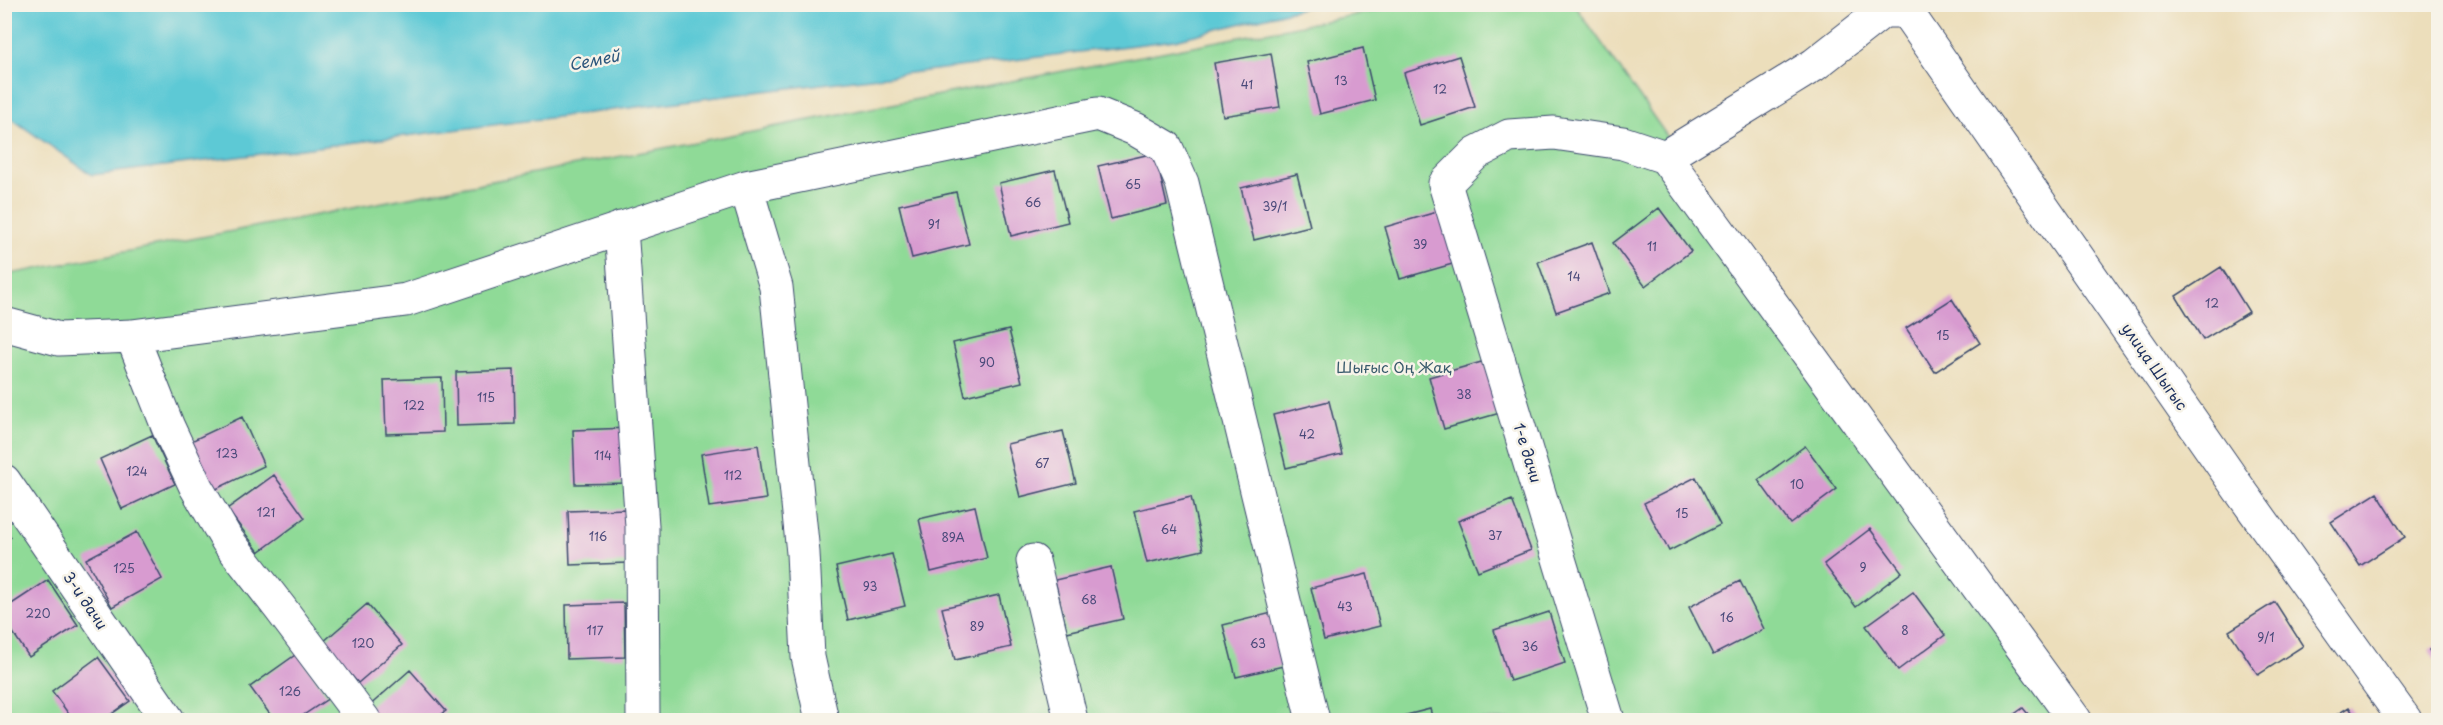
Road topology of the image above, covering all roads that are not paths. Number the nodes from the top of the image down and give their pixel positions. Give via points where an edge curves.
1 (1665, 157) junction
2 (746, 187) junction
3 (621, 228) junction
4 (4, 324) edge
5 (132, 336) junction
6 (4, 482) edge
7 (1033, 561) dead end
8 (168, 720) edge
9 (364, 720) edge
10 (643, 720) edge
11 (822, 720) edge
12 (1071, 720) edge
13 (1313, 720) edge
14 (1608, 720) edge
15 (2075, 720) edge
16 (2405, 720) edge

1 - 14 street, 1-е дачи via 1623,143 1554,133 1509,136 1476,153 1445,184
1 - 15 street
1 - 16 street, улица Шыгыс via 1814,65 1883,11 1906,11
2 - 3 street
2 - 11 street via 776,287 803,553 808,657
2 - 13 street via 1098,114 1166,147 1182,183
3 - 5 street via 406,300
3 - 10 street via 642,526
4 - 5 street via 59,339
5 - 9 street via 177,447 227,540
6 - 8 street, 3-и дачи
7 - 12 street

